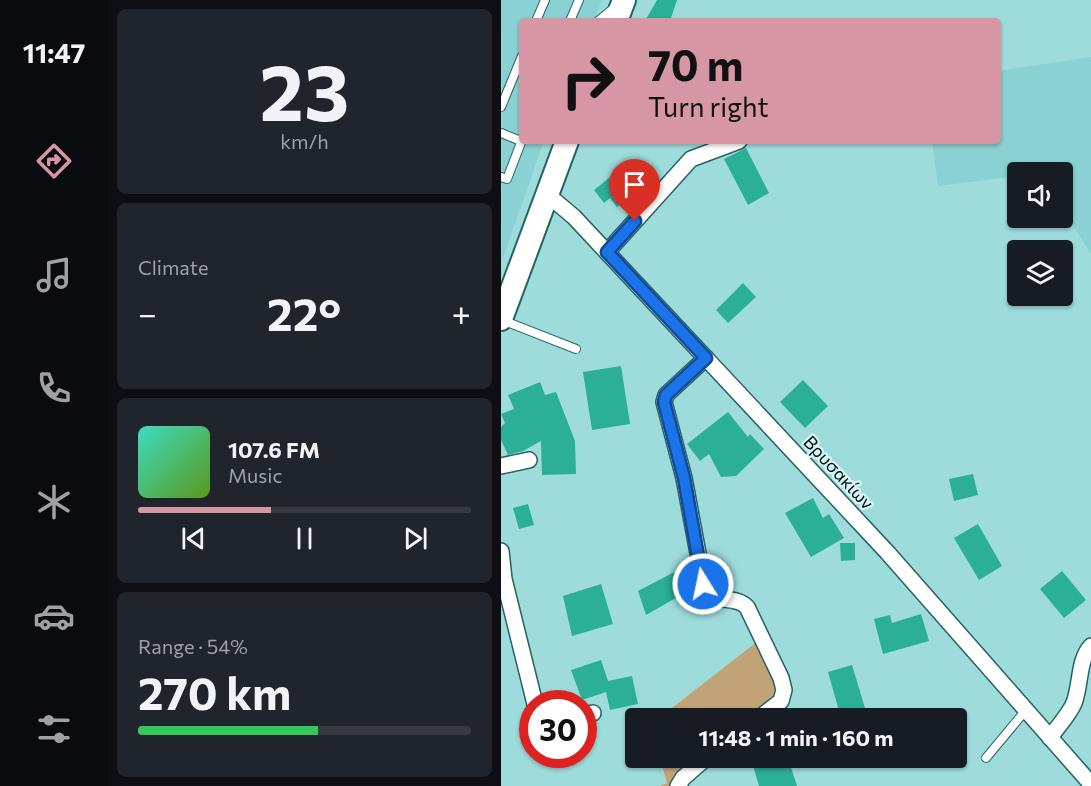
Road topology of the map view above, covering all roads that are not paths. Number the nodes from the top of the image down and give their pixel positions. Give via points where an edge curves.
1 (545, 0) edge
2 (579, 0) edge
3 (623, 0) edge
4 (538, 18) edge
5 (571, 18) edge
6 (602, 18) edge
7 (617, 18) edge
8 (519, 63) edge
9 (501, 107) edge
10 (501, 133) edge
11 (519, 139) edge
12 (520, 144) edge
13 (566, 144) edge
14 (731, 144) edge
15 (501, 177) edge
16 (548, 195) junction
17 (607, 252) junction
18 (501, 319) edge
19 (576, 349) dead end
20 (706, 358) junction
21 (529, 460) dead end
22 (501, 466) edge
23 (501, 551) edge
24 (1091, 646) edge
25 (532, 690) edge
26 (772, 708) edge
27 (1026, 710) junction
28 (1050, 738) junction
29 (986, 758) dead end
30 (694, 768) edge
31 (1091, 784) edge
32 (678, 786) edge

1 - 4 lane
2 - 5 lane
3 - 6 lane
3 - 7 main road
8 - 9 lane
10 - 11 lane
12 - 15 lane via 507,179
13 - 16 main road
14 - 17 street via 691,159
16 - 17 street, Βρυσακίων
16 - 18 main road
17 - 20 street, Βρυσακίων
18 - 19 lane
20 - 26 street via 666,395 664,402 684,478 705,591 713,598 738,600 747,607 783,684 781,701
20 - 27 street, Βρυσακίων via 887,552
21 - 22 street
23 - 25 street via 504,579
24 - 28 street via 1084,653 1073,705
27 - 28 street, Βρυσακίων
27 - 29 lane
28 - 31 street, Βρυσακίων
30 - 32 street

